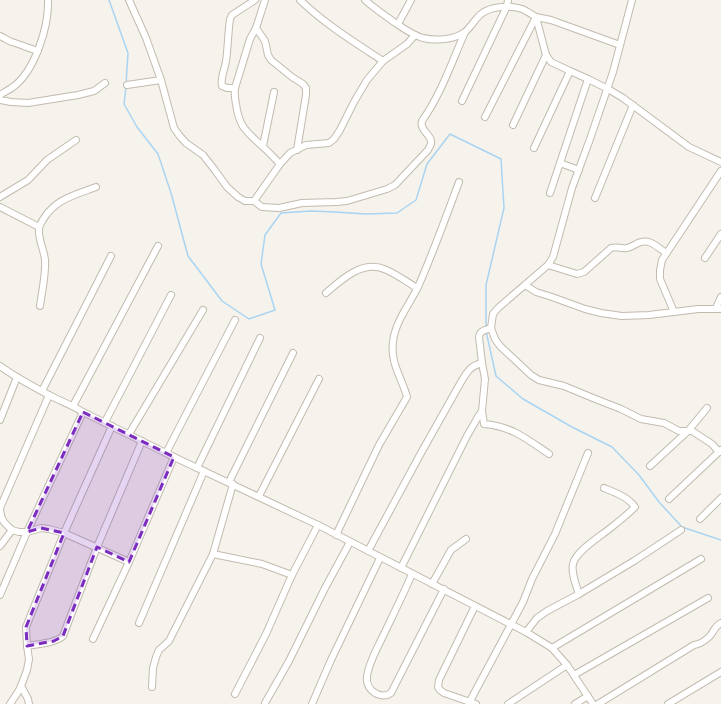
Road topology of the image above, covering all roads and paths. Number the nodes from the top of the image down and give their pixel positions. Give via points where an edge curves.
1 (48, 0) edge
2 (128, 0) edge
3 (255, 0) edge
4 (265, 0) edge
5 (300, 0) edge
6 (364, 0) edge
7 (411, 0) edge
8 (632, 0) edge
9 (507, 3) edge
10 (536, 17) junction
11 (398, 24) junction
12 (256, 28) junction
13 (465, 32) junction
14 (415, 35) junction
15 (0, 36) edge
16 (620, 45) junction
17 (38, 51) junction
18 (546, 55) junction
19 (383, 61) junction
20 (570, 71) junction
21 (588, 79) junction
22 (161, 80) junction
23 (105, 83) dead end
24 (127, 85) dead end
25 (235, 88) junction
26 (608, 89) junction
27 (274, 92) dead end
28 (0, 94) edge
29 (0, 100) edge
30 (462, 101) dead end
31 (633, 105) junction
32 (485, 117) dead end
33 (513, 125) dead end
34 (76, 140) dead end
35 (263, 146) junction
36 (534, 148) dead end
37 (296, 150) junction
38 (721, 162) edge
39 (560, 163) junction
40 (280, 164) junction
41 (579, 170) junction
42 (721, 171) edge
43 (459, 182) dead end
44 (96, 187) dead end
45 (550, 193) dead end
46 (0, 197) edge
47 (595, 198) dead end
48 (254, 201) junction
49 (0, 207) edge
50 (39, 227) junction
51 (721, 234) edge
52 (158, 246) dead end
53 (666, 253) junction
54 (111, 256) dead end
55 (705, 258) dead end
56 (548, 265) junction
57 (525, 285) junction
58 (417, 288) junction
59 (326, 293) dead end
60 (171, 295) dead end
61 (721, 297) edge
62 (40, 306) dead end
63 (718, 309) edge
64 (203, 310) dead end
65 (674, 312) junction
66 (235, 320) dead end
67 (491, 328) junction
68 (260, 338) dead end
69 (293, 353) dead end
70 (482, 363) junction
71 (2, 369) edge
72 (17, 377) junction
73 (319, 379) dead end
74 (42, 391) junction
75 (49, 395) junction
76 (74, 406) junction
77 (707, 408) dead end
78 (482, 411) junction
79 (82, 412) junction
80 (0, 420) edge
81 (104, 422) junction
82 (112, 426) junction
83 (688, 431) junction
84 (129, 434) junction
85 (142, 441) junction
86 (720, 451) edge
87 (166, 453) junction
88 (588, 453) dead end
89 (549, 454) dead end
90 (174, 457) junction
91 (650, 466) dead end
92 (197, 468) junction
93 (204, 471) junction
94 (231, 483) junction
95 (604, 488) dead end
96 (259, 496) junction
97 (721, 498) edge
98 (669, 499) dead end
99 (700, 519) dead end
100 (318, 525) junction
101 (12, 530) junction
102 (681, 530) dead end
103 (27, 532) junction
104 (64, 532) junction
105 (336, 535) junction
106 (466, 539) dead end
107 (350, 542) junction
108 (0, 546) edge
109 (97, 547) junction
110 (368, 551) junction
111 (213, 554) junction
112 (380, 558) junction
113 (701, 559) dead end
114 (129, 562) junction
115 (401, 568) junction
116 (412, 574) junction
117 (292, 575) junction
118 (432, 584) junction
119 (444, 589) junction
120 (579, 594) junction
121 (0, 595) edge
122 (708, 598) dead end
123 (475, 606) junction
124 (139, 623) dead end
125 (721, 623) edge
126 (511, 624) junction
127 (526, 632) junction
128 (92, 639) dead end
129 (27, 646) junction
130 (552, 648) junction
131 (568, 665) junction
132 (721, 672) edge
133 (574, 675) junction
134 (21, 686) junction
135 (152, 687) dead end
136 (235, 694) dead end
137 (588, 696) junction
138 (470, 701) junction
139 (265, 703) dead end
140 (10, 704) edge
141 (29, 704) edge
142 (312, 704) edge
143 (476, 704) edge
144 (508, 704) edge
145 (575, 704) edge
146 (593, 704) edge
147 (598, 704) edge
148 (668, 704) edge

1 - 17 street via 46,25
2 - 22 street via 146,38
3 - 25 street via 230,19 221,84 227,88
4 - 12 street
5 - 19 street via 342,35
6 - 11 street
7 - 11 street
8 - 16 street
9 - 10 street
9 - 13 street via 481,14
9 - 30 street
10 - 16 street
10 - 18 street
10 - 32 street
11 - 14 street
12 - 25 street via 250,39
12 - 37 street via 265,41 271,60 306,88
13 - 14 street via 450,39 428,39
13 - 48 street via 436,100 421,124 431,139 431,144 395,186 346,201 302,203 279,208 262,207
14 - 19 street
15 - 17 street
16 - 26 street
17 - 28 street via 28,72 14,86
18 - 20 street via 554,64
18 - 33 street
19 - 37 street via 367,80 334,139 329,143 306,145
20 - 21 street
20 - 36 street
21 - 26 street
21 - 39 street
22 - 24 street
22 - 48 street via 176,131 186,143 203,155 227,187 238,197 245,201
23 - 29 street via 94,91 78,95 28,103
25 - 35 street via 240,122 248,134
26 - 31 street
26 - 41 street
27 - 35 street
31 - 38 street via 689,147
31 - 47 street
34 - 46 street via 47,160 28,180
35 - 40 street
37 - 40 street
39 - 41 street
39 - 45 street
40 - 48 street
41 - 56 street via 553,257
42 - 53 street
43 - 58 street
44 - 50 street via 62,200 53,207
49 - 50 street
50 - 62 street via 45,258
51 - 55 street
52 - 76 street
53 - 56 street via 650,241 645,241 632,247 611,248 580,274
53 - 65 street via 662,260 660,279
54 - 74 street
56 - 57 street
57 - 65 street via 536,292 601,313 622,316
57 - 67 street via 493,314
58 - 59 street via 385,269 373,267 351,273
58 - 105 street via 402,315 392,342 392,355 407,398 379,445
60 - 81 street
61 - 63 street
63 - 65 street
64 - 84 street
66 - 87 street
67 - 70 street via 481,331 480,334
67 - 83 street via 500,346 539,380 564,386 641,419 664,424 679,431
68 - 92 street
69 - 94 street
70 - 78 street via 485,379
70 - 110 street via 472,367 461,382
71 - 72 street
72 - 74 street
72 - 80 street
73 - 96 street
74 - 75 street
75 - 76 street
75 - 101 street via 0,508 0,517
76 - 79 street
77 - 83 street
78 - 89 street via 484,424 508,428
78 - 115 street
79 - 81 street
79 - 103 street
81 - 82 street
82 - 84 street
82 - 104 street
83 - 86 street via 695,433
83 - 91 street
84 - 85 street
85 - 87 street
85 - 109 street
86 - 98 street
87 - 90 street
88 - 126 street via 555,534
90 - 92 street
90 - 114 street
92 - 93 street
93 - 94 street
93 - 124 street
94 - 96 street
94 - 111 street
95 - 120 street via 618,493 635,507 586,547 574,561 572,565
96 - 100 street
97 - 99 street
100 - 105 street
100 - 117 street
101 - 103 street
101 - 108 street
102 - 120 street
103 - 104 street via 41,528
103 - 121 street
104 - 109 street
104 - 129 street via 26,627
105 - 107 street
106 - 118 street via 451,550
107 - 110 street
107 - 139 street
109 - 114 street
109 - 129 street via 64,636 54,641
110 - 112 street
111 - 117 street via 262,564
111 - 135 street via 169,641 159,650 153,668
112 - 115 street
112 - 142 street
113 - 130 street
114 - 128 street
115 - 116 street
116 - 118 street
116 - 119 street via 371,662 367,677 368,686 375,693 391,693
117 - 136 street via 266,634
118 - 119 street
119 - 123 street
120 - 127 street via 542,614
122 - 133 street
123 - 126 street
123 - 138 street via 438,684 440,690
125 - 147 street via 700,644 694,645
126 - 127 street
126 - 138 street
127 - 130 street
129 - 134 street via 29,659
130 - 131 street
131 - 133 street
131 - 144 street
132 - 148 street
133 - 137 street
134 - 140 street
134 - 141 street
137 - 145 street
137 - 146 street
138 - 143 street

